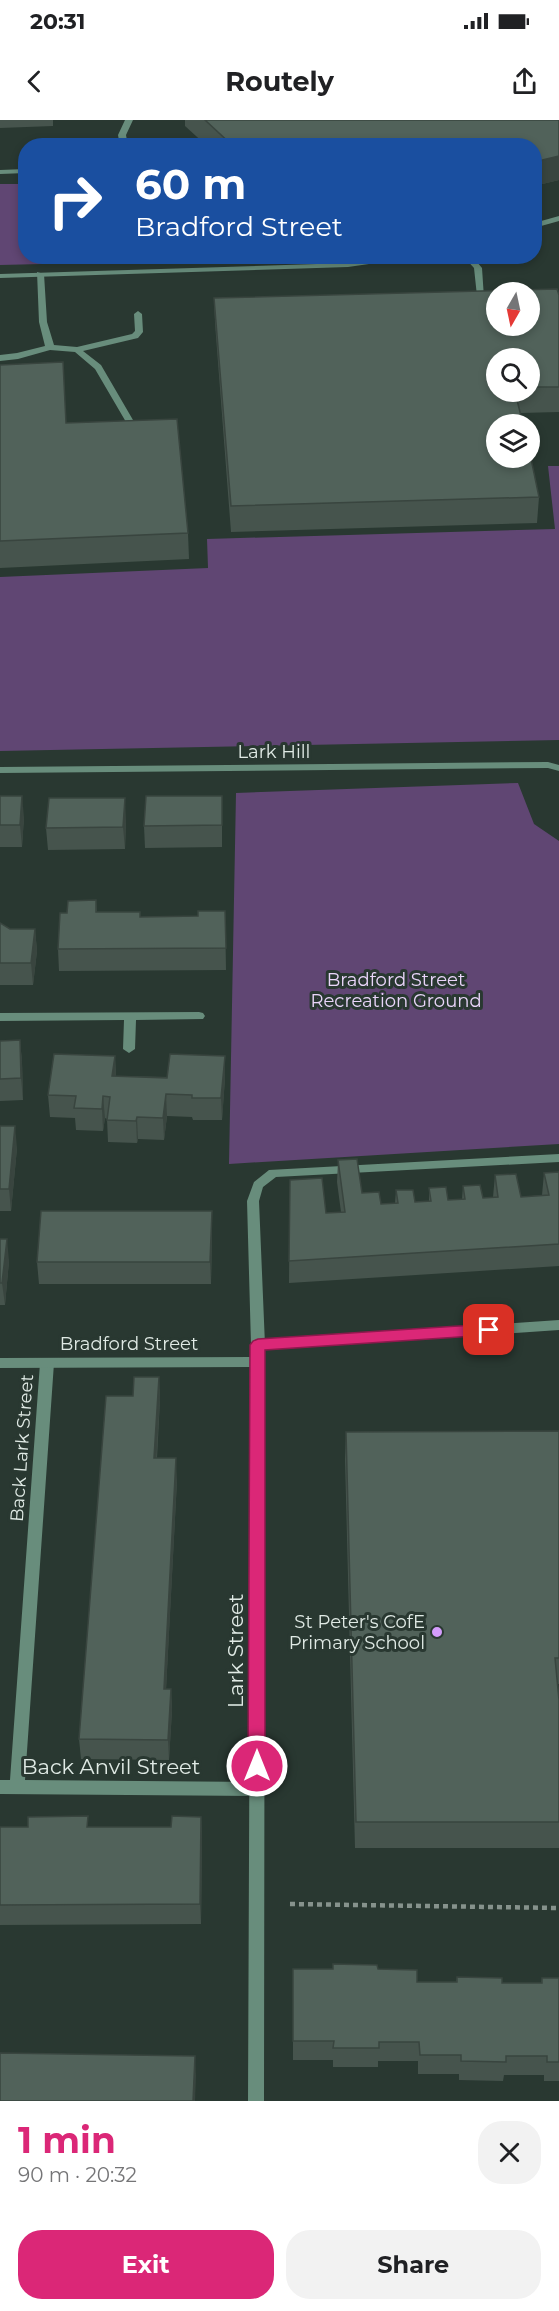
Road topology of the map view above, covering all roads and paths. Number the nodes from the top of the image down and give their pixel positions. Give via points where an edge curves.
1 (129, 120) edge
2 (123, 138) edge
3 (18, 171) edge
4 (0, 172) edge
5 (559, 218) edge
6 (542, 223) edge
7 (356, 264) edge
8 (474, 264) edge
9 (40, 274) junction
10 (0, 276) edge
11 (469, 296) edge
12 (138, 314) dead end
13 (50, 347) junction
14 (77, 350) junction
15 (0, 358) edge
16 (129, 420) edge
17 (553, 766) edge
18 (0, 770) edge
19 (199, 1016) dead end
20 (0, 1017) edge
21 (130, 1017) junction
22 (129, 1049) dead end
23 (559, 1158) edge
24 (559, 1325) edge
25 (258, 1345) junction
26 (258, 1362) junction
27 (0, 1363) edge
28 (47, 1363) junction
29 (0, 1787) edge
30 (18, 1787) junction
31 (257, 1789) junction
32 (256, 1904) junction
33 (559, 1908) edge
34 (256, 2101) edge

1 - 2 street
3 - 4 street
5 - 6 street
7 - 9 street via 142,267
8 - 11 street via 485,296
9 - 10 street
9 - 13 street via 43,322
12 - 14 street via 139,332 135,336
13 - 14 street
13 - 15 street
14 - 16 street via 98,367
17 - 18 street, Lark Hill
19 - 21 street
20 - 21 street
21 - 22 street
23 - 25 street, Lark Street via 273,1173 258,1185 253,1202
24 - 25 street
25 - 26 street, Lark Street
26 - 28 street, Bradford Street
26 - 31 street, Lark Street
27 - 28 street, Bradford Street
28 - 30 street, Back Lark Street
29 - 30 street, Back Anvil Street
30 - 31 street, Back Anvil Street
31 - 32 street, Lark Street
32 - 33 path
32 - 34 street, Lark Street

